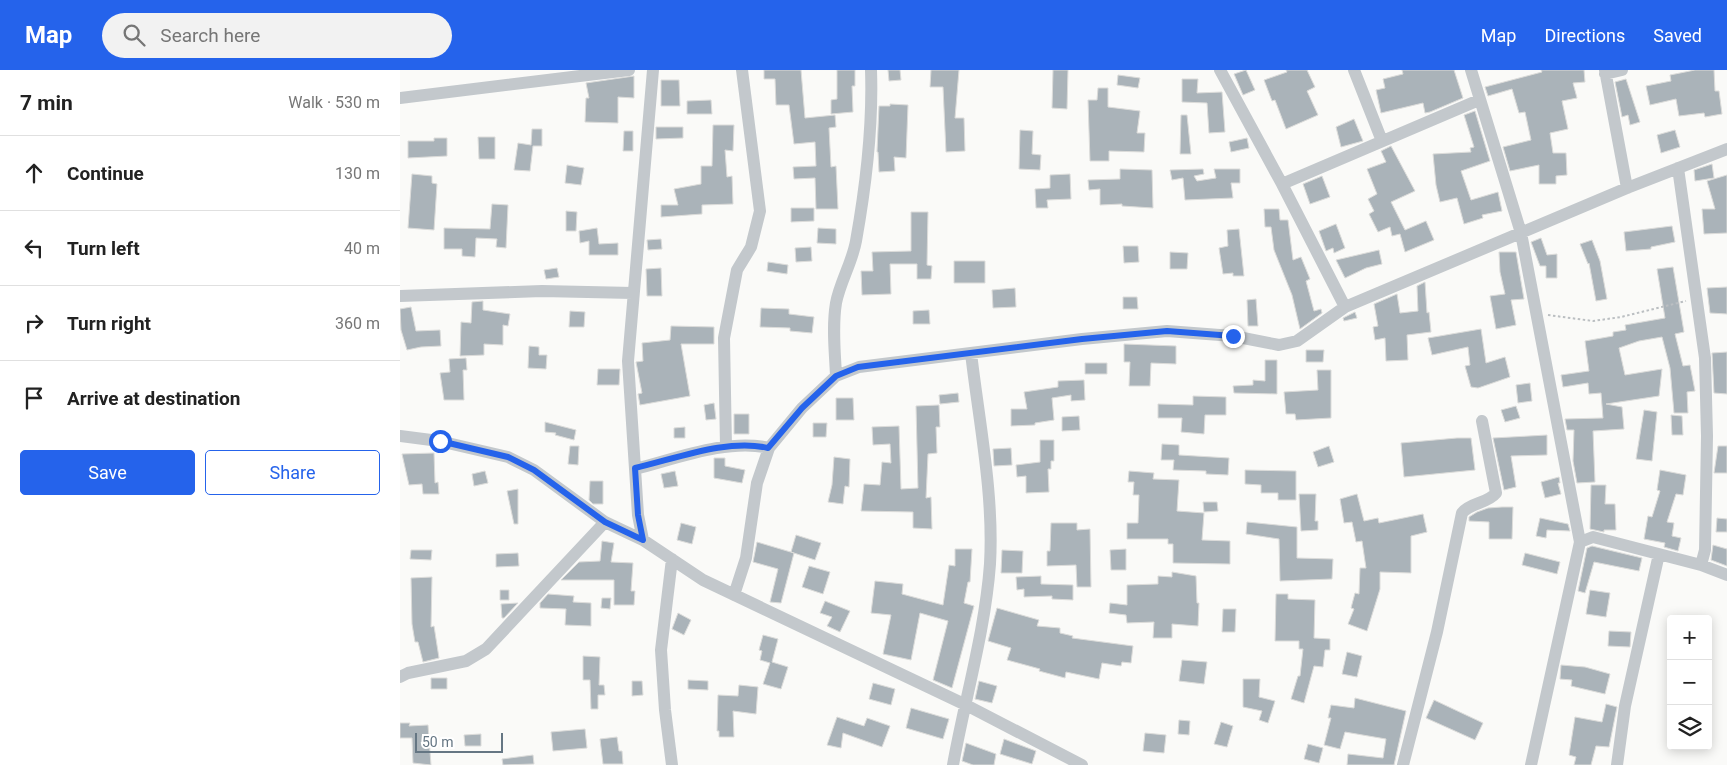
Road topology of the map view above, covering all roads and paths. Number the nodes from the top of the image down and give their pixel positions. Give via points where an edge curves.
1 (629, 70) edge
2 (653, 70) edge
3 (742, 70) edge
4 (871, 70) edge
5 (1220, 70) edge
6 (1354, 70) edge
7 (1471, 70) edge
8 (1622, 70) edge
9 (1605, 72) edge
10 (400, 98) edge
11 (1479, 100) junction
12 (1382, 141) junction
13 (1727, 149) edge
14 (1678, 168) junction
15 (1282, 184) junction
16 (1627, 188) junction
17 (1521, 233) junction
18 (634, 293) junction
19 (400, 296) edge
20 (1697, 298) junction
21 (1345, 307) junction
22 (1536, 313) junction
23 (971, 353) junction
24 (836, 376) junction
25 (1482, 421) dead end
26 (400, 436) edge
27 (726, 447) junction
28 (768, 448) junction
29 (635, 468) junction
30 (605, 522) junction
31 (643, 540) junction
32 (1580, 542) junction
33 (1659, 554) junction
34 (672, 559) junction
35 (1701, 565) junction
36 (1727, 575) edge
37 (734, 595) junction
38 (400, 677) edge
39 (966, 706) junction
40 (672, 765) edge
41 (953, 765) edge
42 (1082, 765) edge
43 (1403, 765) edge
44 (1531, 765) edge
45 (1617, 765) edge

1 - 10 street
2 - 18 street
3 - 27 street via 760,211 750,247 737,270 724,338
4 - 24 street via 869,146 856,244 836,302
5 - 15 street
6 - 12 street
7 - 11 street
8 - 9 street
9 - 16 street
11 - 12 street
11 - 17 street
12 - 15 street
13 - 14 street
14 - 16 street
14 - 20 street
15 - 21 street
16 - 17 street
17 - 21 street
17 - 22 street
18 - 19 street via 542,291
18 - 29 street via 628,361
20 - 22 path via 1593,321
20 - 35 street via 1705,358 1707,436 1705,550
21 - 23 street via 1297,341 1279,345 1233,336 1167,331
22 - 32 street
23 - 24 street via 858,367
23 - 39 street via 990,513 990,564
24 - 28 street via 802,408
25 - 43 street via 1496,493 1492,498 1468,506 1462,513 1437,632
26 - 30 street via 440,441 508,457 534,470
27 - 28 street via 756,445
27 - 29 street
28 - 37 street via 757,484 746,558
29 - 31 street
30 - 31 street
30 - 38 street via 486,648 466,661
31 - 34 street
32 - 33 street via 1593,537
32 - 44 street
33 - 35 street
33 - 45 street via 1624,706
34 - 37 street via 703,580
34 - 40 street via 661,650 664,710
35 - 36 street
37 - 39 street
39 - 41 street
39 - 42 street

